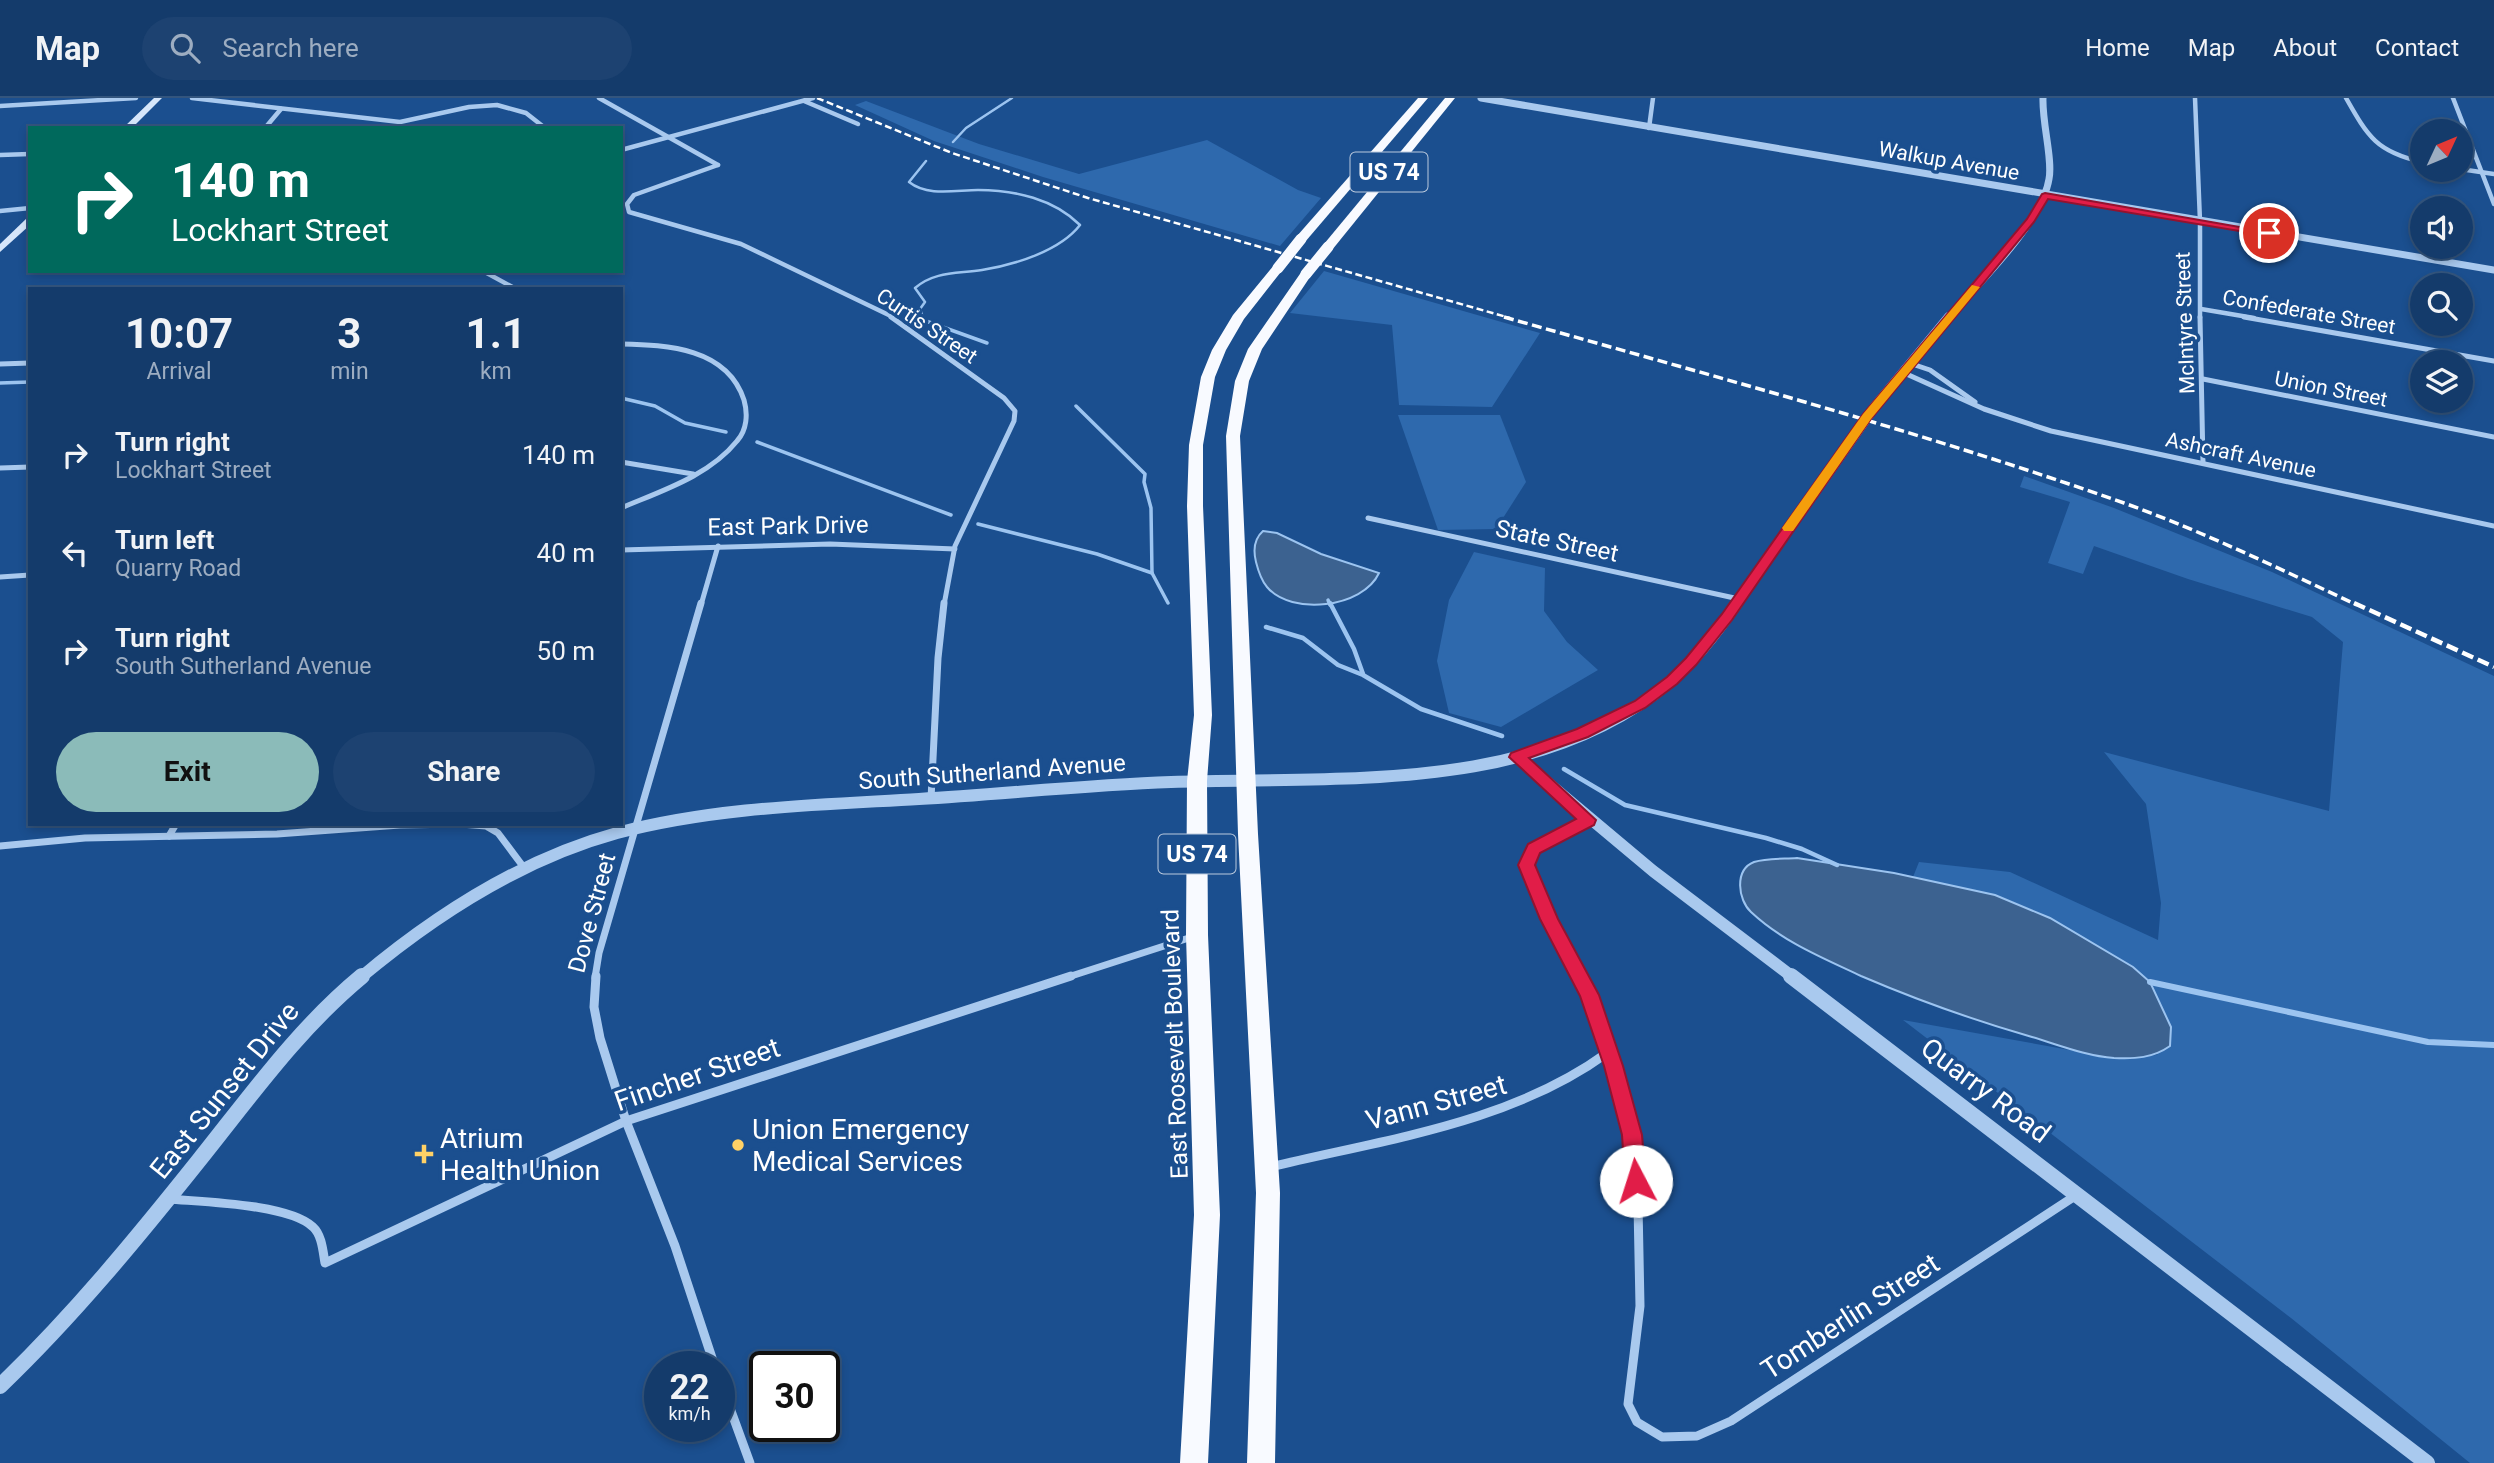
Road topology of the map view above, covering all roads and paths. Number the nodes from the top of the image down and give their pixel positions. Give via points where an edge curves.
1 (136, 98) edge
2 (158, 98) edge
3 (192, 98) edge
4 (599, 98) edge
5 (813, 98) edge
6 (1423, 98) edge
7 (1450, 98) edge
8 (1481, 98) edge
9 (1653, 98) edge
10 (2043, 98) edge
11 (2195, 98) edge
12 (2346, 98) edge
13 (2453, 98) edge
14 (801, 99) edge
15 (0, 106) edge
16 (281, 109) junction
17 (856, 125) dead end
18 (129, 126) edge
19 (267, 126) edge
20 (542, 126) edge
21 (1649, 128) junction
22 (669, 136) junction
23 (623, 149) edge
24 (28, 154) edge
25 (0, 155) edge
26 (2410, 160) edge
27 (2473, 171) edge
28 (2482, 172) junction
29 (2494, 174) edge
30 (2045, 195) junction
31 (2494, 204) edge
32 (28, 208) edge
33 (0, 211) edge
34 (2200, 221) junction
35 (28, 222) edge
36 (0, 249) edge
37 (2494, 271) edge
38 (487, 273) edge
39 (512, 287) edge
40 (2201, 309) junction
41 (623, 344) edge
42 (2494, 361) edge
43 (28, 363) edge
44 (1909, 363) junction
45 (0, 364) edge
46 (1902, 372) junction
47 (2203, 379) junction
48 (1984, 409) junction
49 (1866, 420) joint
50 (2494, 437) edge
51 (623, 461) edge
52 (2203, 463) junction
53 (28, 467) edge
54 (0, 468) edge
55 (693, 474) junction
56 (623, 507) edge
57 (1367, 518) dead end
58 (2494, 526) edge
59 (719, 546) junction
60 (955, 549) junction
61 (623, 550) edge
62 (28, 575) edge
63 (0, 577) edge
64 (1739, 599) junction
65 (1517, 757) junction
66 (1197, 781) junction
67 (1247, 781) junction
68 (931, 799) junction
69 (1588, 820) junction
70 (175, 826) edge
71 (376, 826) edge
72 (486, 826) edge
73 (636, 828) junction
74 (169, 836) junction
75 (0, 846) edge
76 (525, 869) junction
77 (1197, 935) junction
78 (1607, 1054) junction
79 (626, 1121) junction
80 (1266, 1167) junction
81 (2079, 1193) junction
82 (168, 1199) junction
83 (710, 1351) edge
84 (0, 1386) edge
85 (735, 1422) edge
86 (750, 1463) edge
87 (1194, 1463) edge
88 (1261, 1463) edge
89 (2427, 1463) edge

1 - 15 street
2 - 18 main road
3 - 16 street
4 - 22 street, Curtis Street
5 - 14 street
6 - 66 highway, East Roosevelt Boulevard / US 74, bridge via 1238,318 1208,377 1196,445 1203,715
7 - 67 highway, US 74, bridge via 1306,274 1255,349 1242,381 1233,436
8 - 21 street, Walkup Avenue
9 - 21 street
10 - 30 street via 2050,177
11 - 34 street, McIntyre Street
12 - 26 street via 2374,145
13 - 28 street
14 - 17 street
14 - 22 street
16 - 19 street
16 - 20 street via 400,122 497,105 526,113
21 - 30 street, Walkup Avenue
22 - 23 street
22 - 60 street, Curtis Street via 718,165 634,195 627,204 629,212 741,244 881,311 1004,398 1015,411
24 - 25 street
27 - 28 street
28 - 29 street
28 - 31 street
30 - 34 street, Walkup Avenue
30 - 44 street via 2014,241
32 - 33 street
34 - 37 street, Walkup Avenue
34 - 40 street, McIntyre Street
35 - 36 main road
38 - 39 street
40 - 42 street, Confederate Street
40 - 47 street, McIntyre Street
41 - 55 street via 671,346 697,353 730,373 743,393 748,414 739,440 722,457
43 - 45 street
44 - 46 street
44 - 48 street, Ashcraft Avenue via 1930,370
46 - 48 street, Ashcraft Avenue
46 - 49 street
47 - 50 street, Union Street
47 - 52 street, McIntyre Street
48 - 52 street, Ashcraft Avenue via 2051,431
49 - 64 street, South Sutherland Avenue
51 - 55 street
52 - 58 street, Ashcraft Avenue
53 - 54 street
55 - 56 street
57 - 64 street, State Street
59 - 60 street, East Park Drive via 887,544
59 - 61 street, East Park Drive
59 - 73 street, Dove Street
60 - 68 street, Curtis Street via 939,658
62 - 63 street
64 - 65 street, South Sutherland Avenue via 1691,662 1640,705 1583,733
65 - 67 street, South Sutherland Avenue via 1401,776
65 - 69 street, Quarry Road
66 - 67 street, South Sutherland Avenue
66 - 68 street, South Sutherland Avenue
66 - 77 highway, East Roosevelt Boulevard / US 74
67 - 80 highway, US 74
68 - 73 street, South Sutherland Avenue via 740,808
69 - 78 street via 1534,849 1527,865 1589,995
69 - 81 street, Quarry Road
70 - 74 street
71 - 74 street
72 - 76 street via 511,847
73 - 76 street, South Sutherland Avenue
73 - 79 street, Dove Street via 599,953 594,987 600,1038
74 - 75 street
76 - 82 street, East Sunset Drive via 443,916 360,977 287,1048
77 - 79 street, Fincher Street
77 - 87 highway, East Roosevelt Boulevard / US 74 via 1207,1215
78 - 80 street, Vann Street via 1579,1076 1478,1119
78 - 81 street, Tomberlin Street via 1632,1135 1638,1205 1640,1306 1628,1404 1637,1422 1662,1437 1697,1436 1731,1421
79 - 82 street, Fincher Street via 325,1263 313,1227 288,1213
79 - 83 street, Dove Street
80 - 88 highway, US 74
81 - 89 street, Quarry Road
82 - 84 street, East Sunset Drive via 91,1291
85 - 86 street

